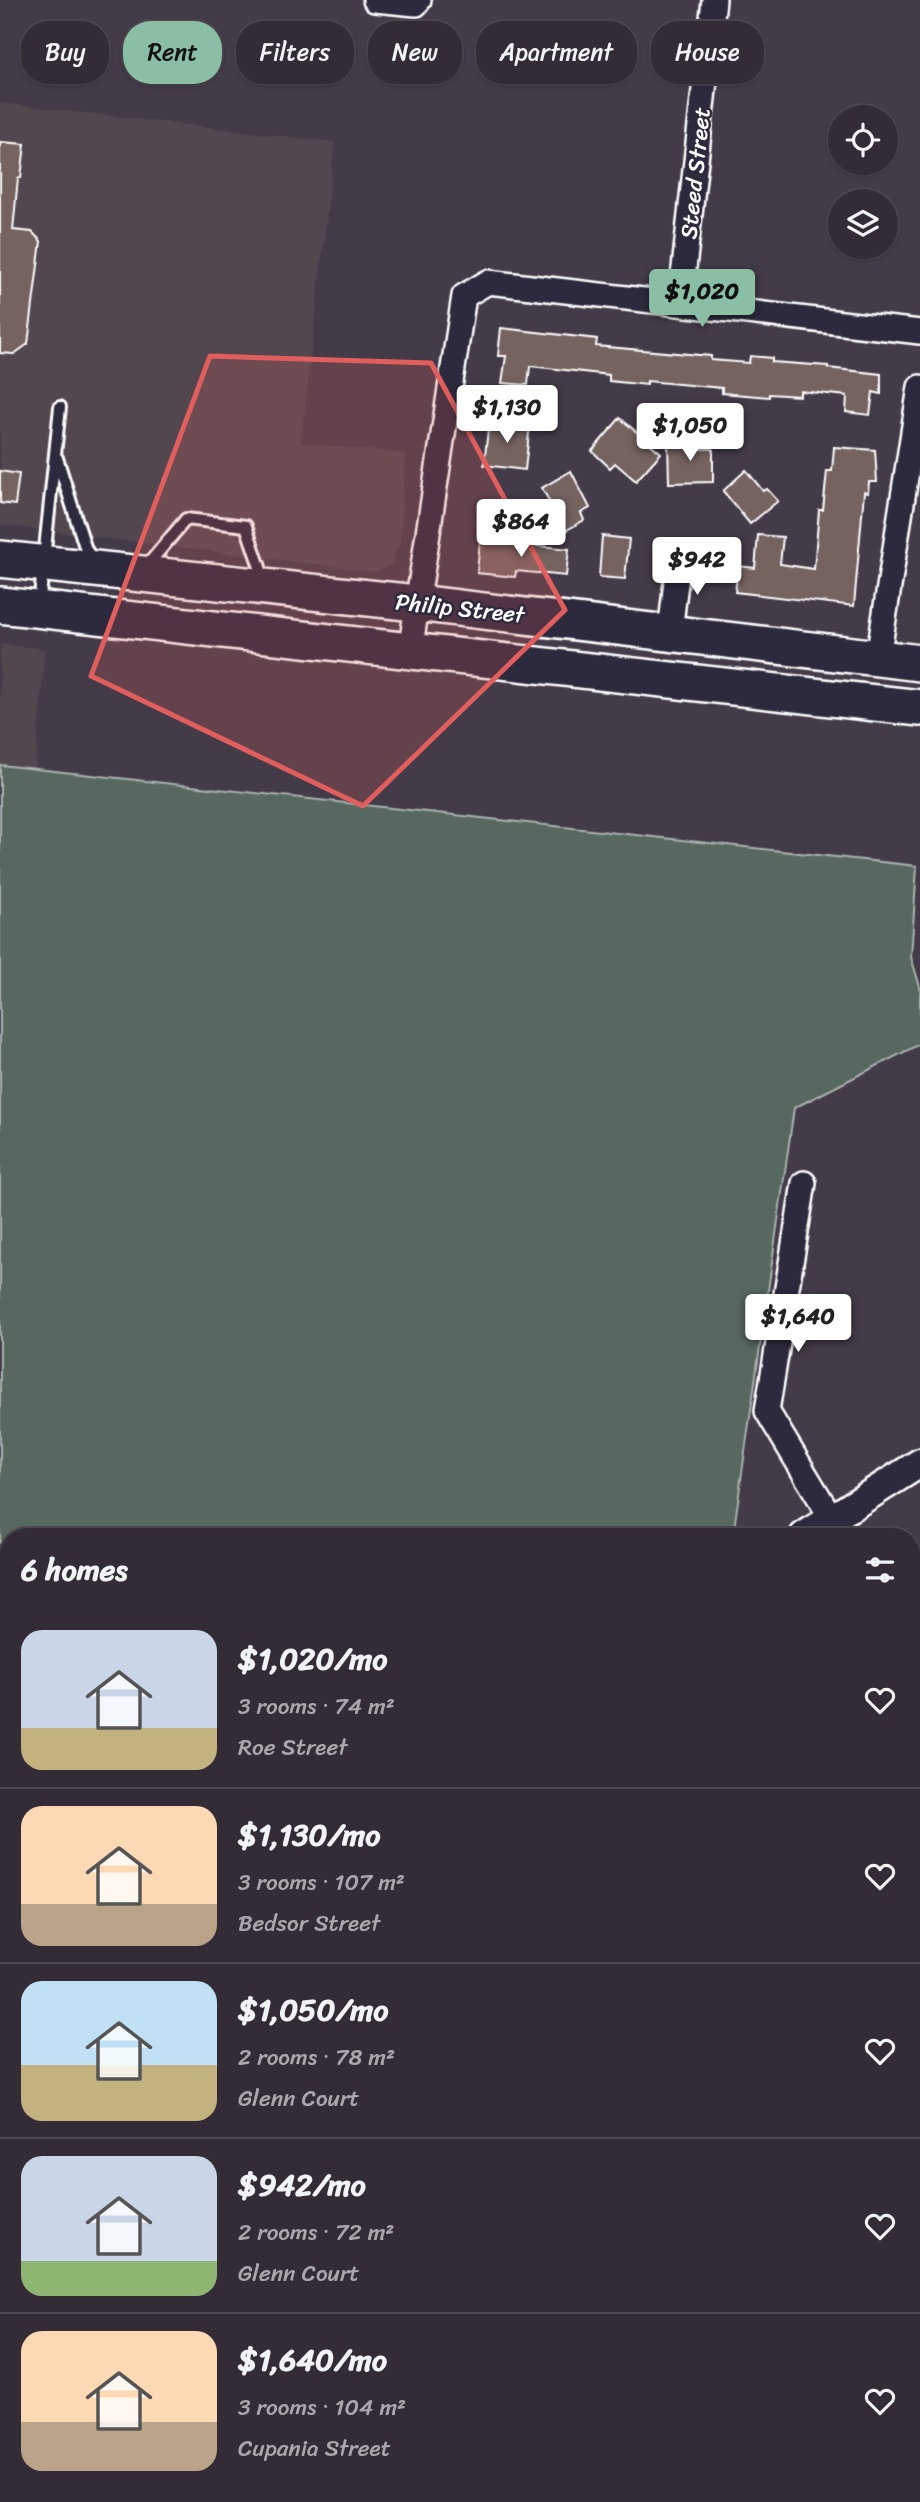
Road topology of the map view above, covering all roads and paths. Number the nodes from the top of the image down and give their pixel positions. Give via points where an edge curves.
1 (375, 0) edge
2 (419, 0) edge
3 (713, 0) edge
4 (680, 304) junction
5 (920, 332) edge
6 (920, 387) edge
7 (60, 407) dead end
8 (55, 452) junction
9 (679, 557) dead end
10 (0, 559) edge
11 (43, 563) junction
12 (101, 569) junction
13 (141, 573) junction
14 (267, 587) junction
15 (416, 603) junction
16 (0, 605) edge
17 (39, 608) junction
18 (670, 632) junction
19 (410, 652) junction
20 (878, 658) junction
21 (920, 663) edge
22 (920, 708) edge
23 (804, 1183) dead end
24 (920, 1463) edge
25 (832, 1519) junction
26 (817, 1528) edge

1 - 2 street via 416,4
3 - 4 street, Steed Street
4 - 5 street
4 - 15 street via 488,282 464,296
6 - 20 street
7 - 8 lane
8 - 11 lane
8 - 12 lane via 86,550
9 - 18 street
10 - 11 main road, Philip Street
11 - 12 main road, Philip Street
11 - 17 lane
12 - 13 main road, Philip Street
13 - 14 main road, Philip Street
13 - 14 lane via 186,519 246,526
14 - 15 main road, Philip Street
15 - 18 main road, Philip Street
15 - 19 street
16 - 17 main road
17 - 19 main road
18 - 20 main road, Philip Street
19 - 22 main road
20 - 21 main road, Philip Street
23 - 25 street via 767,1411
24 - 25 street
25 - 26 street

